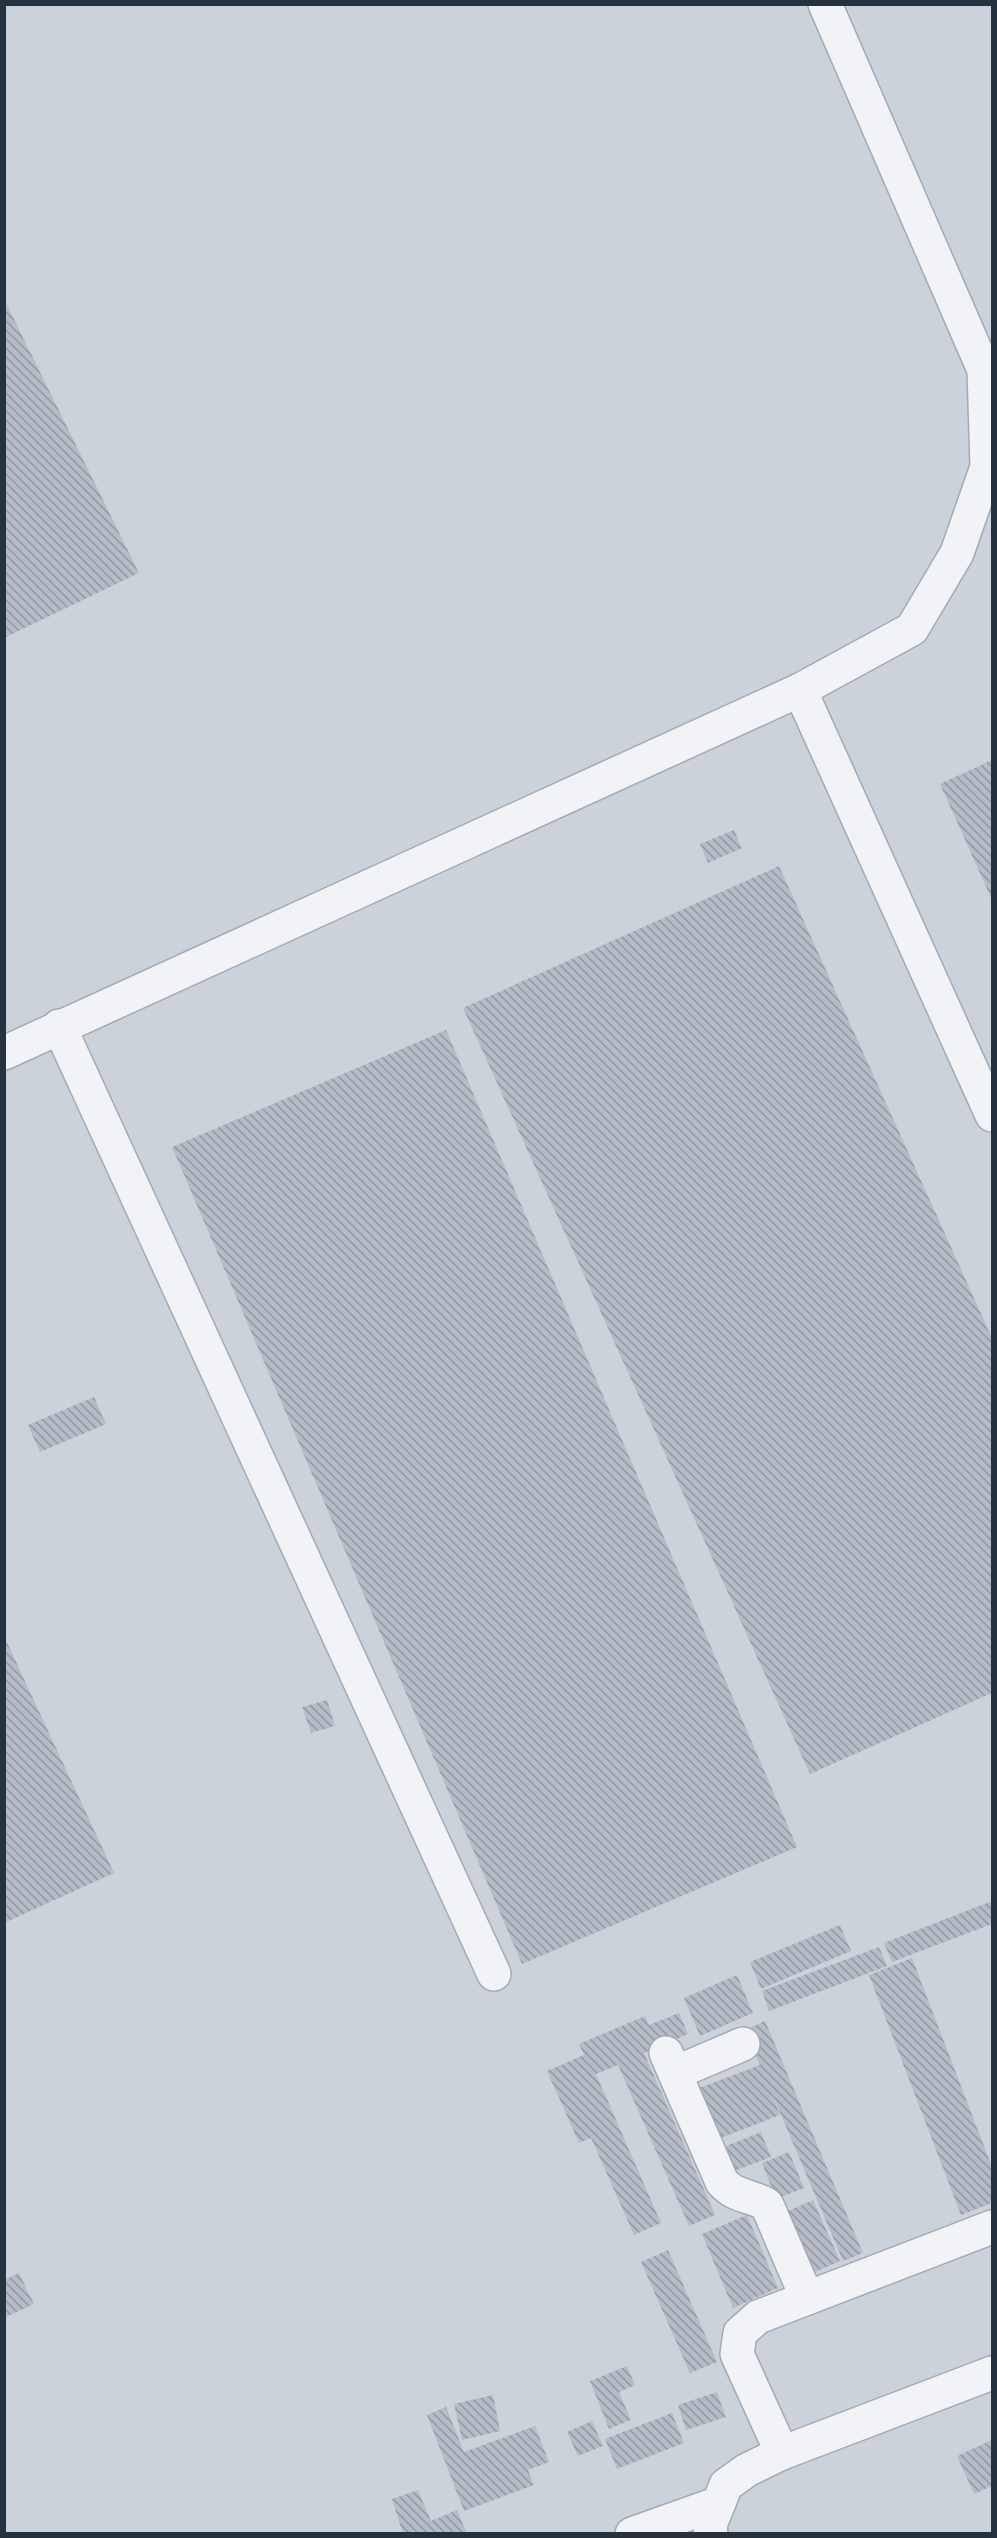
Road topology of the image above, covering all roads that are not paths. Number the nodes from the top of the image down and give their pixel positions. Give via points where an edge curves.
1 (825, 4) edge
2 (800, 690) junction
3 (59, 1026) junction
4 (4, 1053) edge
5 (993, 1115) edge
6 (494, 1974) dead end
7 (743, 2044) dead end
8 (993, 2227) edge
9 (807, 2298) junction
10 (993, 2373) edge
11 (782, 2453) junction
12 (715, 2518) edge
13 (632, 2534) edge

1 - 2 street via 984,370 987,467 957,553 912,629
2 - 3 street
2 - 5 street
3 - 4 street
3 - 6 street
7 - 9 street via 670,2063 722,2182 730,2191 767,2205
8 - 9 street
9 - 11 street via 758,2317 740,2333 737,2354
10 - 11 street
11 - 12 street via 726,2485
12 - 13 street

